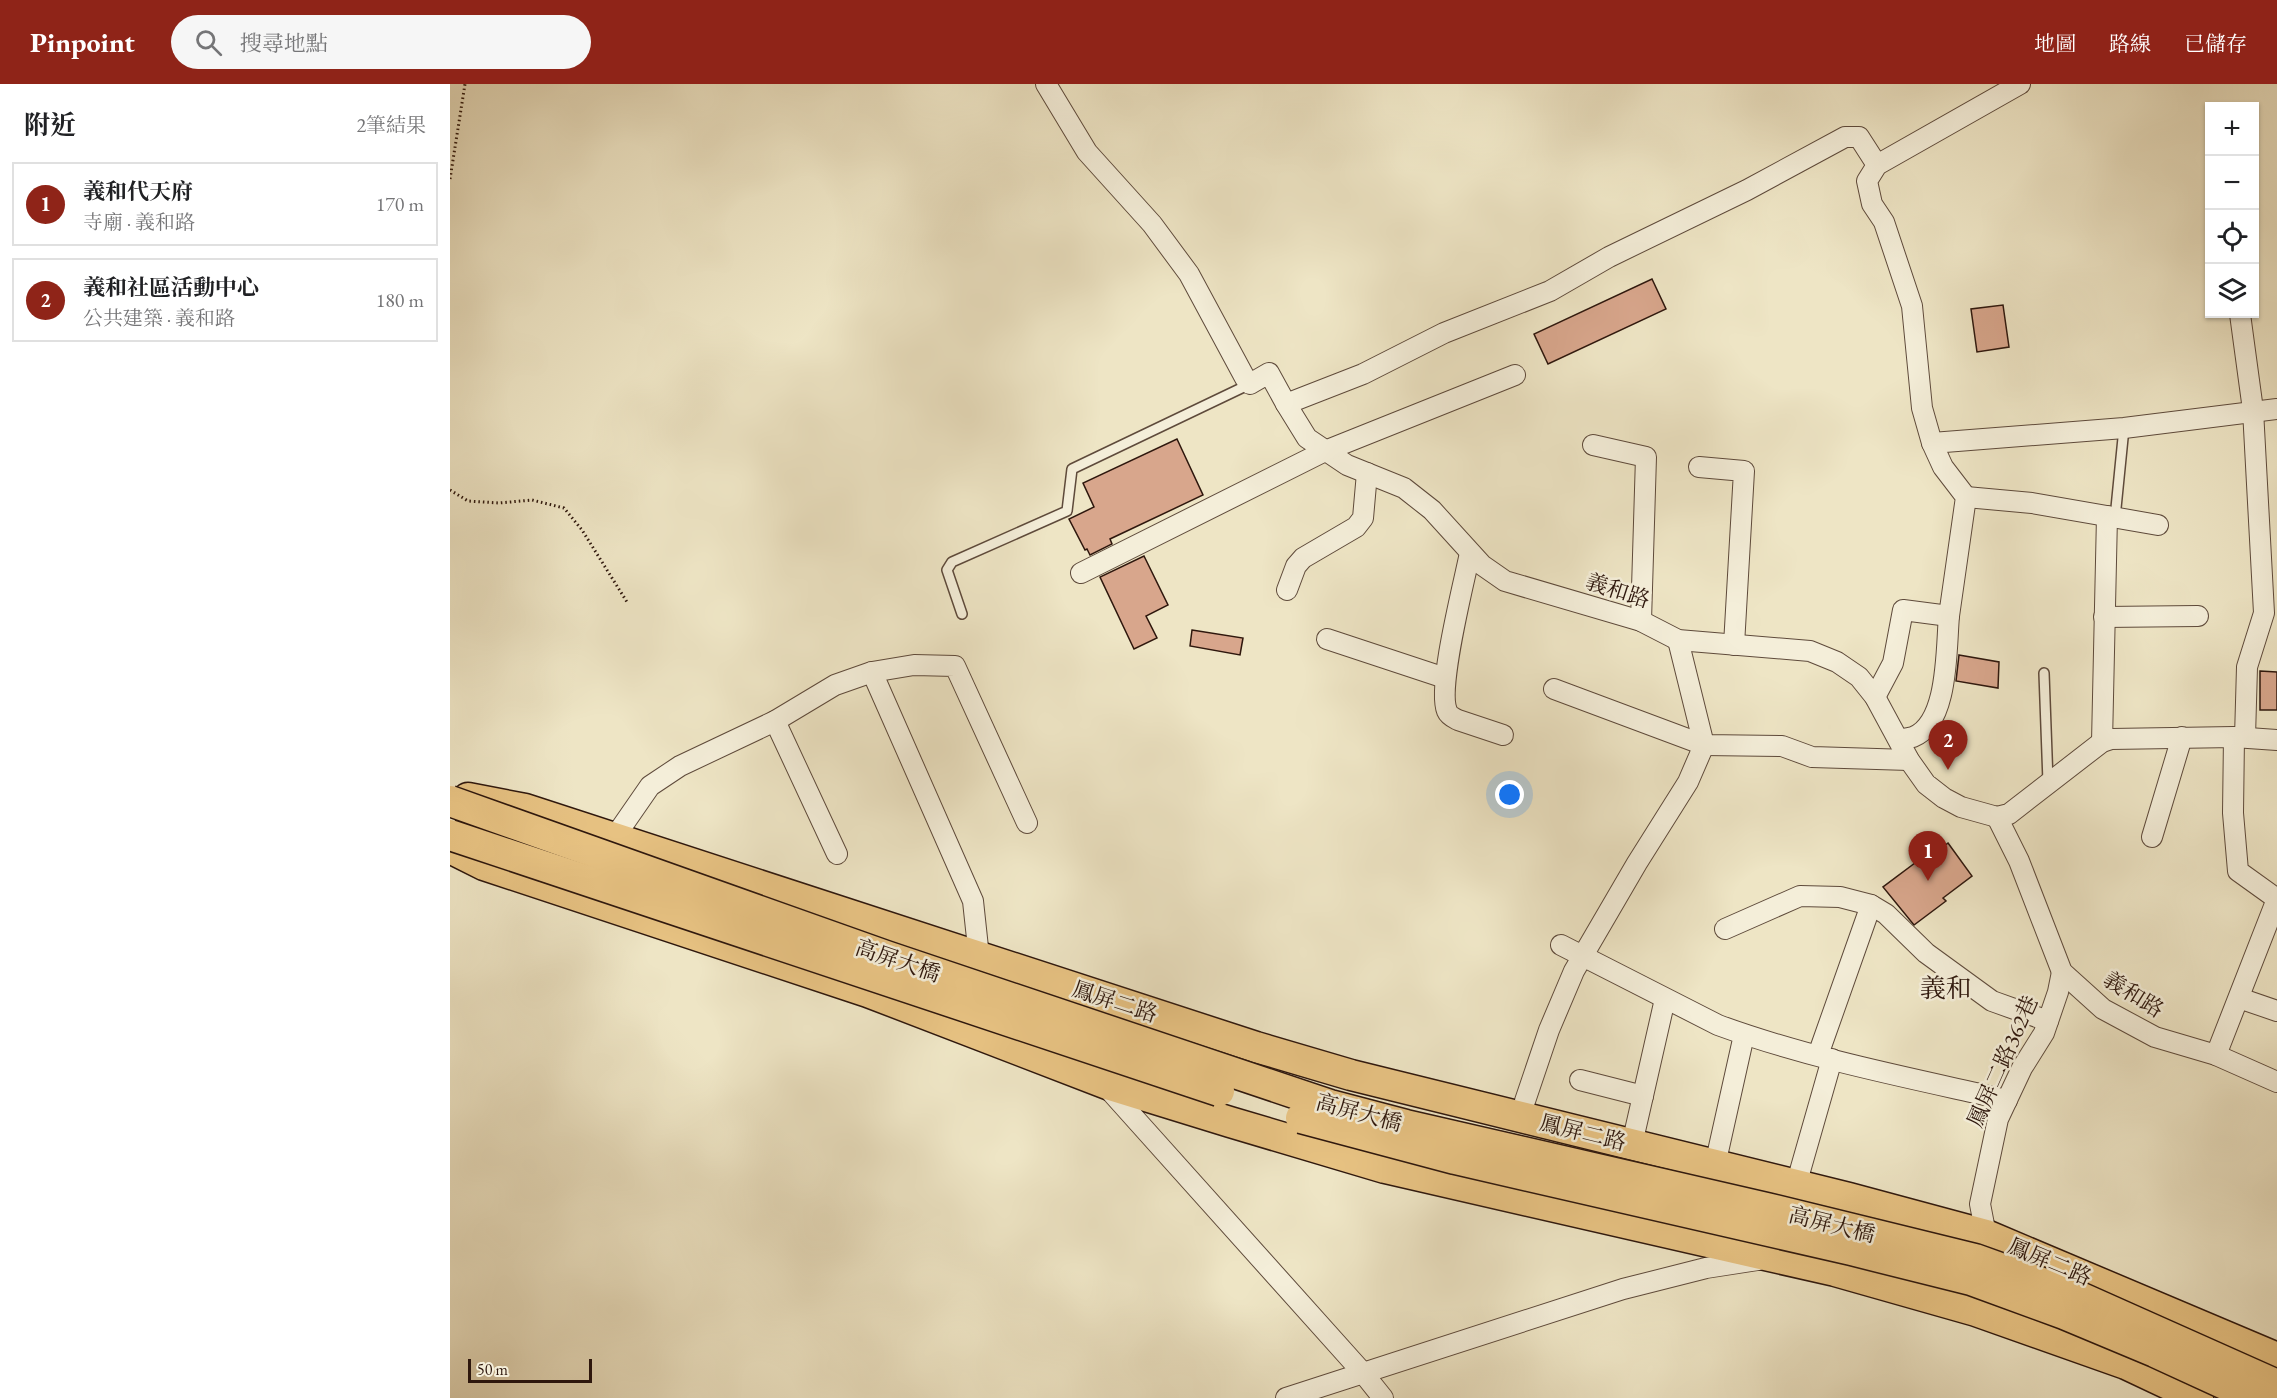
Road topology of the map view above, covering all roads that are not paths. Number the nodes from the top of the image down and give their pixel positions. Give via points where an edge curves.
1 (1046, 84) edge
2 (2020, 84) edge
3 (1877, 165) junction
4 (2241, 318) edge
5 (1515, 375) dead end
6 (1250, 384) junction
7 (1286, 404) junction
8 (2277, 409) edge
9 (2253, 410) junction
10 (2124, 428) junction
11 (1932, 443) junction
12 (1593, 445) dead end
13 (1325, 452) junction
14 (1699, 466) dead end
15 (1367, 473) junction
16 (1966, 497) junction
17 (2111, 517) junction
18 (2158, 525) dead end
19 (1470, 553) junction
20 (1081, 573) dead end
21 (1287, 590) dead end
22 (962, 614) dead end
23 (1949, 616) junction
24 (2198, 616) dead end
25 (2104, 617) junction
26 (1641, 621) junction
27 (1327, 639) dead end
28 (1678, 640) junction
29 (1734, 645) junction
30 (873, 672) junction
31 (2044, 673) dead end
32 (1445, 678) junction
33 (1554, 689) dead end
34 (1875, 697) junction
35 (775, 721) junction
36 (1503, 735) dead end
37 (2182, 737) junction
38 (2239, 737) junction
39 (1899, 740) junction
40 (2277, 740) edge
41 (2102, 742) junction
42 (1704, 745) junction
43 (1910, 760) junction
44 (2048, 784) junction
45 (450, 795) edge
46 (450, 801) edge
47 (1997, 817) junction
48 (1027, 823) dead end
49 (2152, 837) dead end
50 (614, 838) junction
51 (451, 852) edge
52 (837, 854) dead end
53 (2277, 899) edge
54 (1871, 905) junction
55 (880, 926) joint
56 (1725, 929) dead end
57 (1561, 945) dead end
58 (979, 957) junction
59 (1582, 957) junction
60 (2062, 972) junction
61 (2239, 998) junction
62 (1665, 999) junction
63 (2277, 1011) edge
64 (2048, 1021) junction
65 (1744, 1035) junction
66 (2216, 1055) junction
67 (1825, 1057) junction
68 (1580, 1080) dead end
69 (2277, 1082) edge
70 (1110, 1085) junction
71 (1643, 1096) junction
72 (2007, 1100) junction
73 (1525, 1101) dead end
74 (1632, 1144) junction
75 (1715, 1165) junction
76 (1796, 1185) junction
77 (1986, 1234) junction
78 (1774, 1257) junction
79 (1976, 1311) junction
80 (2277, 1358) edge
81 (1363, 1373) junction
82 (2277, 1385) edge
83 (1286, 1398) edge
84 (1383, 1398) edge
85 (2198, 1398) edge
86 (2255, 1398) edge

1 - 6 street via 1087,152 1152,224 1190,274
2 - 3 street
3 - 7 street via 1858,137 1845,137 1550,291 1444,333 1399,357
3 - 11 street via 1867,181 1872,204 1884,222 1912,306 1922,408
4 - 9 street
5 - 13 street
6 - 7 street, 義和路 via 1269,373
6 - 22 lane via 1072,469 1067,511 952,562 946,570
7 - 13 street, 義和路 via 1307,438
8 - 9 street
9 - 10 street
9 - 38 street via 2264,614 2247,667
10 - 11 street
10 - 17 lane
11 - 16 street via 1943,467
12 - 26 street via 1646,457
13 - 15 street, 義和路
13 - 20 street
14 - 29 street via 1744,471
15 - 19 street, 義和路 via 1404,488 1432,510
15 - 21 street via 1363,518 1303,558
16 - 17 street via 2032,503
16 - 23 street
17 - 18 street
17 - 25 street
19 - 26 street, 義和路 via 1505,581
19 - 32 street
23 - 34 street via 1903,610 1893,663
23 - 39 street via 1939,703 1928,725 1914,736
24 - 25 street
25 - 41 street
26 - 28 street, 義和路
27 - 32 street
28 - 29 street, 義和路
28 - 42 street
29 - 34 street, 義和路 via 1810,651 1838,662 1859,677
30 - 35 street via 835,685
30 - 48 street via 914,664 955,666
30 - 58 street via 973,901
31 - 44 lane
32 - 36 street via 1447,711 1452,717
33 - 42 street
34 - 39 street, 義和路
35 - 50 street via 680,766 650,786
35 - 52 street
37 - 38 street
37 - 41 street
37 - 49 street
38 - 40 street
38 - 53 street via 2233,813 2238,871
39 - 43 street, 義和路
41 - 44 street
42 - 43 street via 1782,746 1812,758
42 - 59 street via 1688,782
43 - 47 street, 義和路 via 1926,784 1944,798
44 - 47 street via 2009,814
45 - 50 main road, 高屏大橋 via 525,809
46 - 82 main road, 高屏大橋, bridge via 886,956 1330,1105 1975,1259 2073,1294
47 - 60 street, 義和路 via 2019,861
50 - 55 main road, 高屏大橋
51 - 70 main road, 高屏大橋 via 868,992
51 - 86 main road, 高屏大橋, bridge via 1326,1126 1971,1280 2064,1314
53 - 61 street
54 - 56 street via 1840,897 1800,896
54 - 64 street via 1886,914 1926,953 1992,1001
54 - 67 street
55 - 58 main road, 鳳屏二路
57 - 59 street
58 - 74 main road, 鳳屏二路 via 1330,1069
59 - 62 street
59 - 73 street
60 - 64 street, 鳳屏二路362巷
60 - 66 street, 義和路 via 2103,1009 2155,1037
61 - 63 street
61 - 66 street
62 - 65 street
62 - 71 street
64 - 72 street, 鳳屏二路362巷
65 - 67 street
65 - 75 street
66 - 69 street, 義和路
67 - 72 street
67 - 76 street
68 - 71 street
70 - 78 main road via 1385,1168
70 - 81 street via 1112,1093
71 - 74 street
72 - 77 street, 鳳屏二路362巷 via 1998,1119 1980,1204
74 - 75 main road, 鳳屏二路
75 - 76 main road, 鳳屏二路
76 - 77 main road, 鳳屏二路
77 - 79 street, 鳳屏二路362巷
77 - 80 main road, 鳳屏二路
78 - 79 main road
78 - 81 street via 1706,1268 1623,1289
79 - 85 main road via 2126,1364
81 - 83 street
81 - 84 street

